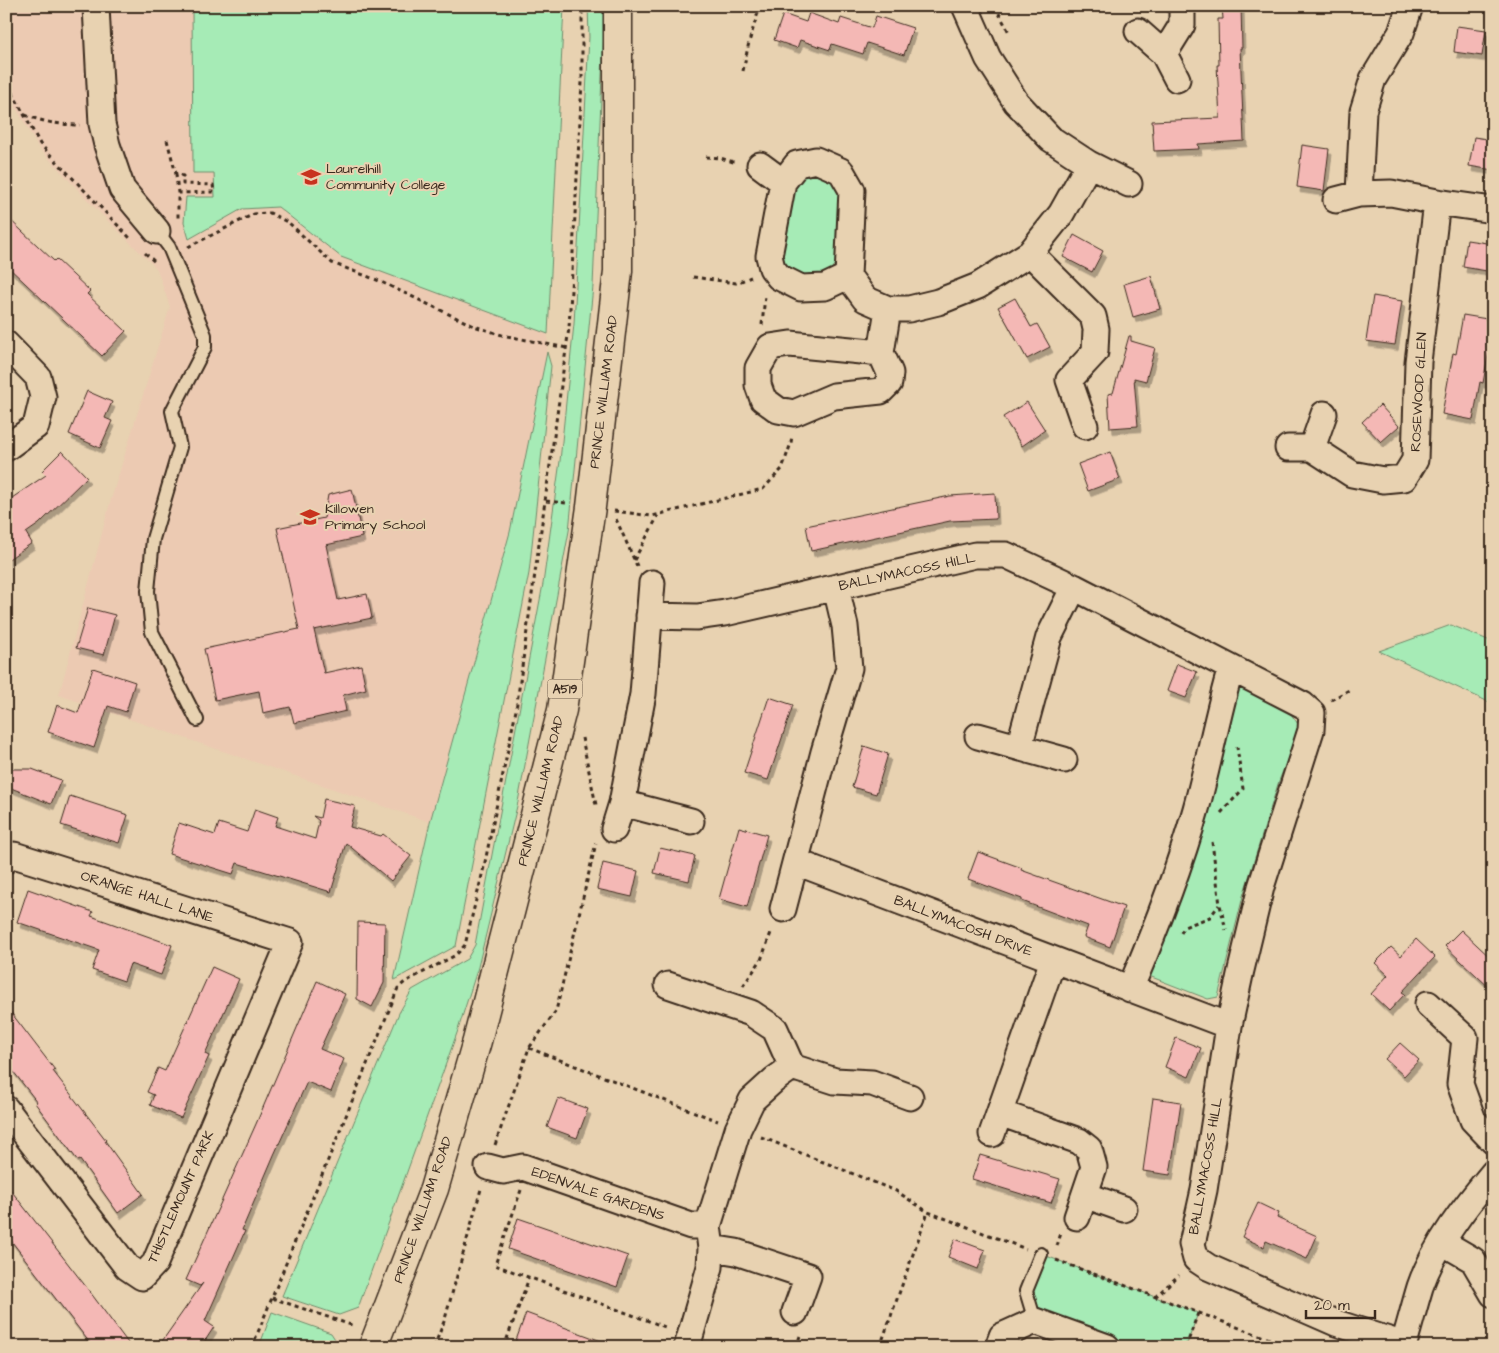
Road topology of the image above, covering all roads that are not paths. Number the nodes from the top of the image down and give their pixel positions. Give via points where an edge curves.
1 (96, 6) edge
2 (618, 6) edge
3 (966, 6) edge
4 (1182, 6) edge
5 (1410, 6) edge
6 (1138, 31) dead end
7 (1164, 54) junction
8 (1177, 79) dead end
9 (1089, 164) junction
10 (760, 165) road end
11 (783, 182) junction
12 (1129, 184) dead end
13 (1438, 202) junction
14 (1493, 210) edge
15 (157, 231) joint
16 (1030, 253) junction
17 (848, 276) junction
18 (888, 309) junction
19 (6, 344) edge
20 (881, 353) junction
21 (1324, 414) dead end
22 (1085, 426) dead end
23 (6, 448) edge
24 (652, 584) road end
25 (1074, 587) junction
26 (836, 588) junction
27 (649, 616) junction
28 (1232, 668) junction
29 (197, 720) dead end
30 (978, 736) dead end
31 (1019, 748) junction
32 (1064, 760) dead end
33 (622, 802) junction
34 (691, 821) dead end
35 (603, 825) road end
36 (6, 860) edge
37 (796, 862) junction
38 (783, 909) road end
39 (290, 942) joint
40 (1053, 960) junction
41 (668, 985) dead end
42 (1130, 989) junction
43 (1428, 1004) dead end
44 (1229, 1026) junction
45 (792, 1066) junction
46 (910, 1098) dead end
47 (6, 1109) edge
48 (1493, 1141) edge
49 (488, 1167) road end
50 (1493, 1172) edge
51 (1124, 1209) dead end
52 (710, 1237) junction
53 (1442, 1242) junction
54 (1040, 1254) road end
55 (1493, 1294) edge
56 (795, 1312) dead end
57 (1035, 1321) junction
58 (688, 1341) edge
59 (1404, 1346) edge
60 (373, 1347) edge
61 (998, 1347) edge
62 (1107, 1347) edge

1 - 15 street via 102,124 107,145 122,189
2 - 60 main road, PRINCE WILLIAM ROAD / A519 via 618,271 591,507 562,710 478,1041 434,1188
3 - 9 street via 988,58 1016,102 1051,139
4 - 7 street via 1182,25
5 - 13 street via 1401,33 1373,78 1363,111 1348,197 1390,193
6 - 7 street
7 - 8 street
9 - 12 street
9 - 16 street via 1061,214
10 - 11 street
11 - 17 street via 769,256 776,272 801,288 825,287
11 - 17 street via 797,164 816,160 841,171 852,190
13 - 14 street
13 - 21 street, ROSEWOOD GLEN via 1418,362 1415,460 1404,478 1383,480 1352,474 1300,448
15 - 29 lane via 169,247 205,334 205,347 172,411 180,447 153,539 148,591 152,632
16 - 18 street via 978,286 938,302 909,309
16 - 22 street via 1093,316 1095,352 1069,380
17 - 18 street via 865,299
18 - 20 street
19 - 23 street via 38,377 44,397 36,426
20 - 20 street via 790,344 770,346 758,368 758,386 763,399 770,405 794,414 834,396 881,391 889,383 890,373
24 - 27 street
25 - 26 street, BALLYMACOSS HILL via 1006,555 975,555
25 - 28 street, BALLYMACOSS HILL
25 - 31 street via 1049,637
26 - 27 street, BALLYMACOSS HILL via 726,612 698,616
26 - 37 street via 845,626 849,668
27 - 33 street via 643,694
28 - 42 street via 1222,697 1196,810
28 - 44 street, BALLYMACOSS HILL via 1303,704 1312,714 1311,730 1262,887
30 - 31 street
31 - 32 street
33 - 34 street
33 - 35 street
36 - 39 street, ORANGE HALL LANE via 14,855
37 - 38 street
37 - 40 street, BALLYMACOSH DRIVE
39 - 47 street, THISTLEMOUNT PARK via 155,1263 142,1277 127,1268
40 - 42 street, BALLYMACOSH DRIVE
40 - 51 street via 996,1123 1079,1140 1089,1149 1094,1167 1081,1206
41 - 45 street via 751,1013 775,1029
42 - 44 street
43 - 48 street via 1465,1038 1460,1084 1473,1120
44 - 59 street, BALLYMACOSS HILL via 1204,1190 1192,1244 1196,1259 1336,1323
45 - 46 street via 835,1081 872,1083
45 - 52 street via 752,1100 738,1129 720,1184
49 - 52 street, EDENVALE GARDENS via 503,1171 522,1167 691,1226
50 - 53 street via 1468,1202
52 - 56 street, EDENVALE GARDENS via 736,1252 808,1276
52 - 58 street via 710,1266
53 - 55 street via 1472,1260
53 - 59 street via 1421,1285
54 - 57 lane via 1026,1291
57 - 61 street via 1002,1336
57 - 62 street

